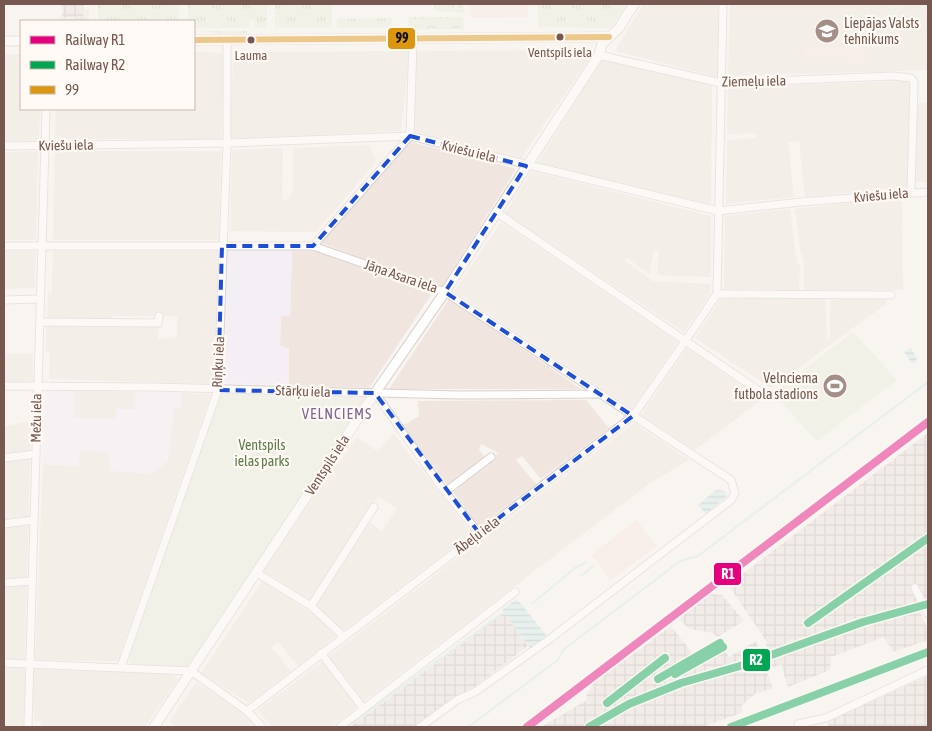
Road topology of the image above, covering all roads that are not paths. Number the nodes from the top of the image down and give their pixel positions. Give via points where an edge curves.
1 (634, 4) edge
2 (723, 4) edge
3 (609, 37) junction
4 (413, 39) junction
5 (195, 40) edge
6 (227, 40) junction
7 (4, 41) edge
8 (20, 41) edge
9 (599, 55) junction
10 (722, 83) junction
11 (46, 110) edge
12 (410, 136) junction
13 (227, 144) junction
14 (46, 145) junction
15 (4, 146) edge
16 (526, 166) junction
17 (911, 192) junction
18 (928, 192) edge
19 (718, 211) junction
20 (496, 212) junction
21 (4, 246) edge
22 (42, 246) junction
23 (222, 246) junction
24 (313, 246) junction
25 (445, 292) junction
26 (718, 294) junction
27 (891, 295) dead end
28 (40, 299) junction
29 (4, 300) edge
30 (159, 316) dead end
31 (40, 322) junction
32 (686, 340) junction
33 (37, 385) junction
34 (4, 386) edge
35 (218, 390) junction
36 (759, 391) dead end
37 (375, 393) junction
38 (602, 394) junction
39 (633, 416) junction
40 (36, 454) junction
41 (4, 458) edge
42 (490, 458) dead end
43 (445, 492) junction
44 (374, 508) dead end
45 (34, 520) junction
46 (4, 524) edge
47 (479, 533) junction
48 (257, 572) junction
49 (32, 581) junction
50 (4, 583) edge
51 (915, 588) dead end
52 (516, 592) dead end
53 (311, 606) junction
54 (928, 614) edge
55 (343, 636) junction
56 (321, 653) junction
57 (4, 663) edge
58 (30, 663) junction
59 (121, 667) junction
60 (928, 670) edge
61 (191, 671) junction
62 (364, 708) junction
63 (247, 711) junction
64 (798, 724) dead end
65 (28, 727) edge
66 (154, 727) edge
67 (262, 727) edge
68 (340, 727) edge
69 (420, 727) edge

1 - 3 street, Ventspils iela via 619,28
2 - 10 street
3 - 4 street
3 - 9 street, Ventspils iela via 602,44
4 - 6 street
4 - 12 street
5 - 6 street
6 - 13 street, Riņķu iela
7 - 8 street
9 - 10 street, Ziemeļu iela
9 - 16 street, Ventspils iela
10 - 17 street, Ziemeļu iela via 892,76 911,78 914,82
10 - 19 street
11 - 14 street, Mežu iela
12 - 13 street, Kviešu iela
12 - 16 street, Kviešu iela
12 - 24 street
13 - 14 street, Kviešu iela
13 - 23 street, Riņķu iela
14 - 15 street, Kviešu iela
14 - 22 street, Mežu iela
16 - 19 street, Kviešu iela
16 - 20 street, Ventspils iela
17 - 18 street, Kviešu iela
17 - 19 street, Kviešu iela
19 - 26 street
20 - 25 street, Ventspils iela
20 - 32 street
21 - 22 street, Jāņa Asara iela
22 - 23 street, Jāņa Asara iela
22 - 28 street, Mežu iela
23 - 24 street, Jāņa Asara iela
23 - 35 street, Riņķu iela
24 - 25 street, Jāņa Asara iela
25 - 37 street, Ventspils iela
25 - 38 street, Jāņa Asara iela
26 - 27 street
26 - 32 street, Ābeļu iela
28 - 29 street
28 - 31 street, Mežu iela
30 - 31 street via 158,323
31 - 33 street, Mežu iela
32 - 36 street
32 - 39 street, Ābeļu iela
33 - 34 street, Stārķu iela
33 - 35 street, Stārķu iela
33 - 40 street, Mežu iela
35 - 37 street, Stārķu iela
35 - 59 street, Riņķu iela
37 - 38 street, Stārķu iela
37 - 43 street
37 - 48 street, Ventspils iela
38 - 39 street, Jāņa Asara iela
39 - 47 street, Ābeļu iela
39 - 69 street, Jāņa Asara iela via 731,480 735,493 731,500 551,638
40 - 41 street
40 - 45 street, Mežu iela
42 - 43 street
43 - 47 street
44 - 53 street
45 - 46 street
45 - 49 street, Mežu iela
47 - 55 street, Ābeļu iela
48 - 53 street
48 - 61 street, Ventspils iela
49 - 50 street
49 - 58 street, Mežu iela
51 - 54 street
52 - 62 street
53 - 55 street
55 - 56 street, Ābeļu iela
56 - 62 street
56 - 63 street, Ābeļu iela
57 - 58 street
58 - 59 street
58 - 65 street, Mežu iela
59 - 61 street
60 - 64 street via 826,718
61 - 63 street
61 - 66 street, Ventspils iela
62 - 68 street
63 - 67 street

